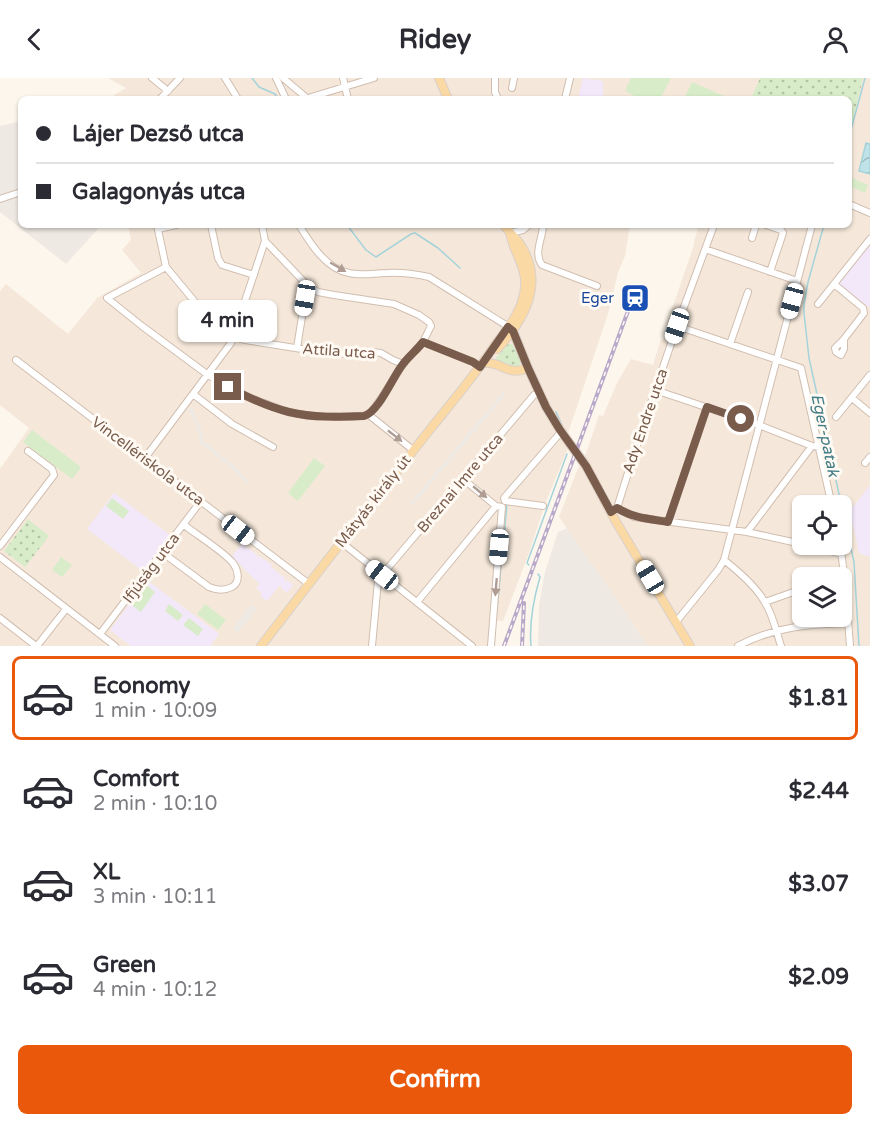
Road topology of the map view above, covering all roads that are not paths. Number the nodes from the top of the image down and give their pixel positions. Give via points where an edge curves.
1 (152, 78) edge
2 (180, 78) edge
3 (225, 78) edge
4 (276, 78) edge
5 (284, 78) edge
6 (343, 78) edge
7 (374, 78) edge
8 (439, 78) edge
9 (495, 78) edge
10 (514, 78) edge
11 (570, 78) edge
12 (345, 87) junction
13 (512, 88) dead end
14 (168, 91) junction
15 (163, 96) edge
16 (236, 96) edge
17 (285, 96) edge
18 (306, 96) edge
19 (315, 96) edge
20 (347, 96) edge
21 (447, 96) edge
22 (497, 96) edge
23 (567, 96) edge
24 (18, 193) edge
25 (0, 199) edge
26 (852, 205) edge
27 (870, 213) edge
28 (158, 228) edge
29 (212, 228) edge
30 (263, 228) edge
31 (301, 228) edge
32 (506, 228) edge
33 (521, 228) edge
34 (524, 228) edge
35 (536, 228) edge
36 (543, 228) edge
37 (713, 228) edge
38 (755, 228) edge
39 (775, 228) edge
40 (811, 228) edge
41 (510, 233) junction
42 (541, 237) junction
43 (752, 238) dead end
44 (870, 240) edge
45 (265, 241) junction
46 (522, 247) junction
47 (705, 249) junction
48 (166, 267) junction
49 (770, 272) junction
50 (254, 275) junction
51 (797, 281) junction
52 (834, 284) junction
53 (307, 285) junction
54 (597, 285) dead end
55 (748, 292) dead end
56 (818, 304) dead end
57 (516, 316) junction
58 (499, 321) junction
59 (677, 326) junction
60 (511, 329) junction
61 (234, 337) junction
62 (844, 339) dead end
63 (423, 342) junction
64 (730, 344) junction
65 (297, 348) junction
66 (16, 360) dead end
67 (486, 360) junction
68 (776, 360) junction
69 (403, 364) junction
70 (528, 368) junction
71 (208, 375) junction
72 (870, 375) edge
73 (655, 390) junction
74 (539, 393) junction
75 (193, 394) junction
76 (852, 398) junction
77 (707, 407) junction
78 (870, 413) edge
79 (369, 415) junction
80 (836, 417) dead end
81 (759, 425) junction
82 (561, 432) junction
83 (816, 446) junction
84 (273, 447) dead end
85 (413, 450) junction
86 (28, 451) dead end
87 (145, 458) junction
88 (464, 479) junction
89 (829, 495) edge
90 (201, 501) junction
91 (501, 505) junction
92 (543, 506) dead end
93 (614, 510) junction
94 (668, 522) junction
95 (184, 525) junction
96 (731, 531) junction
97 (747, 532) junction
98 (792, 542) edge
99 (341, 543) junction
100 (0, 546) edge
101 (163, 553) junction
102 (0, 557) edge
103 (724, 561) junction
104 (382, 575) junction
105 (309, 584) junction
106 (792, 593) edge
107 (417, 602) junction
108 (765, 602) junction
109 (66, 609) junction
110 (0, 618) edge
111 (676, 622) junction
112 (793, 627) edge
113 (848, 627) edge
114 (776, 631) junction
115 (100, 634) junction
116 (36, 646) edge
117 (115, 646) edge
118 (261, 646) edge
119 (372, 646) edge
120 (472, 646) edge
121 (491, 646) edge
122 (690, 646) edge
123 (738, 646) edge
124 (781, 646) edge
125 (850, 646) edge

1 - 14 street
2 - 14 street
3 - 16 street
4 - 17 street
5 - 18 street
6 - 12 street
7 - 12 street
8 - 21 main road
9 - 22 street
10 - 13 street
11 - 23 street
12 - 19 street
12 - 20 street
14 - 15 street
24 - 25 street
26 - 27 street
28 - 48 street, Attila utca
29 - 50 street via 222,265
30 - 45 street
31 -> 58 street via 311,245 340,270 429,277
32 - 41 main road
33 - 41 street
34 - 46 street via 520,238
35 - 42 street
36 - 42 street
37 - 47 street, Ady Endre utca
38 - 43 street
39 - 49 street via 783,233
40 - 51 street
41 - 46 main road, Mátyás király út
41 - 57 main road, Mátyás király út via 525,277 523,300
42 - 54 street via 538,254 542,265
44 - 52 street
45 - 50 street
45 - 53 street
46 - 60 main road, Mátyás király út via 532,288 526,307
47 - 49 street
47 - 59 street, Ady Endre utca
48 - 61 street, Attila utca via 205,314
48 - 71 street via 107,298
49 - 51 street
50 - 61 street
51 - 68 street
52 - 56 street
52 - 62 street via 864,311
53 - 63 street via 318,292 394,304 419,315 431,326
53 - 65 street
55 - 64 street
57 - 58 street
57 - 60 main road, Mátyás király út
58 - 60 street
59 - 64 street
59 - 73 street, Ady Endre utca
60 - 67 main road, Mátyás király út
60 - 70 main road
61 - 65 street, Attila utca
61 - 71 street
63 - 67 street via 473,362
63 - 69 street
64 - 68 street
65 - 69 street, Attila utca via 333,354 381,353
66 - 87 street, Vincellériskola utca
67 - 70 main road via 512,372
67 - 85 main road, Mátyás király út
68 - 81 street
68 - 83 street via 801,368
69 - 79 street
70 - 74 main road
71 - 75 street
71 - 79 street via 248,397 288,412 330,417
72 - 76 street
73 - 77 street
73 - 93 street, Ady Endre utca
74 - 82 main road
74 - 88 street, Breznai Imre utca
75 - 84 street via 232,424
75 - 87 street
76 - 78 street
76 - 80 street
77 - 81 street
77 - 94 street
79 -> 85 street
81 - 83 street
81 - 96 street
82 - 91 street
82 - 93 main road
83 - 89 street
83 - 97 street
85 - 99 main road, Mátyás király út
86 - 100 street via 52,469 54,475
87 - 90 street, Vincellériskola utca
88 -> 91 street
88 - 104 street, Breznai Imre utca
90 - 95 street, Ifjúság utca
90 - 105 street, Vincellériskola utca
91 - 92 street
91 - 107 street
91 -> 121 street
93 - 94 street
93 - 111 main road
94 - 96 street
95 - 101 street, Ifjúság utca
95 - 101 street via 234,564 236,584 215,590
96 - 97 street
96 - 103 street
97 - 98 street
99 - 104 street
99 - 105 main road, Mátyás király út
101 - 115 street, Ifjúság utca
102 - 109 street
103 - 108 street
103 - 111 street
104 - 107 street
104 - 119 street via 378,581
105 - 118 main road, Mátyás király út
106 - 108 street
107 - 120 street
108 - 114 street
109 - 115 street
109 - 116 street
110 - 116 street
111 - 122 main road
112 - 114 street
113 - 125 street
114 - 123 street
114 - 124 street
115 - 117 street

